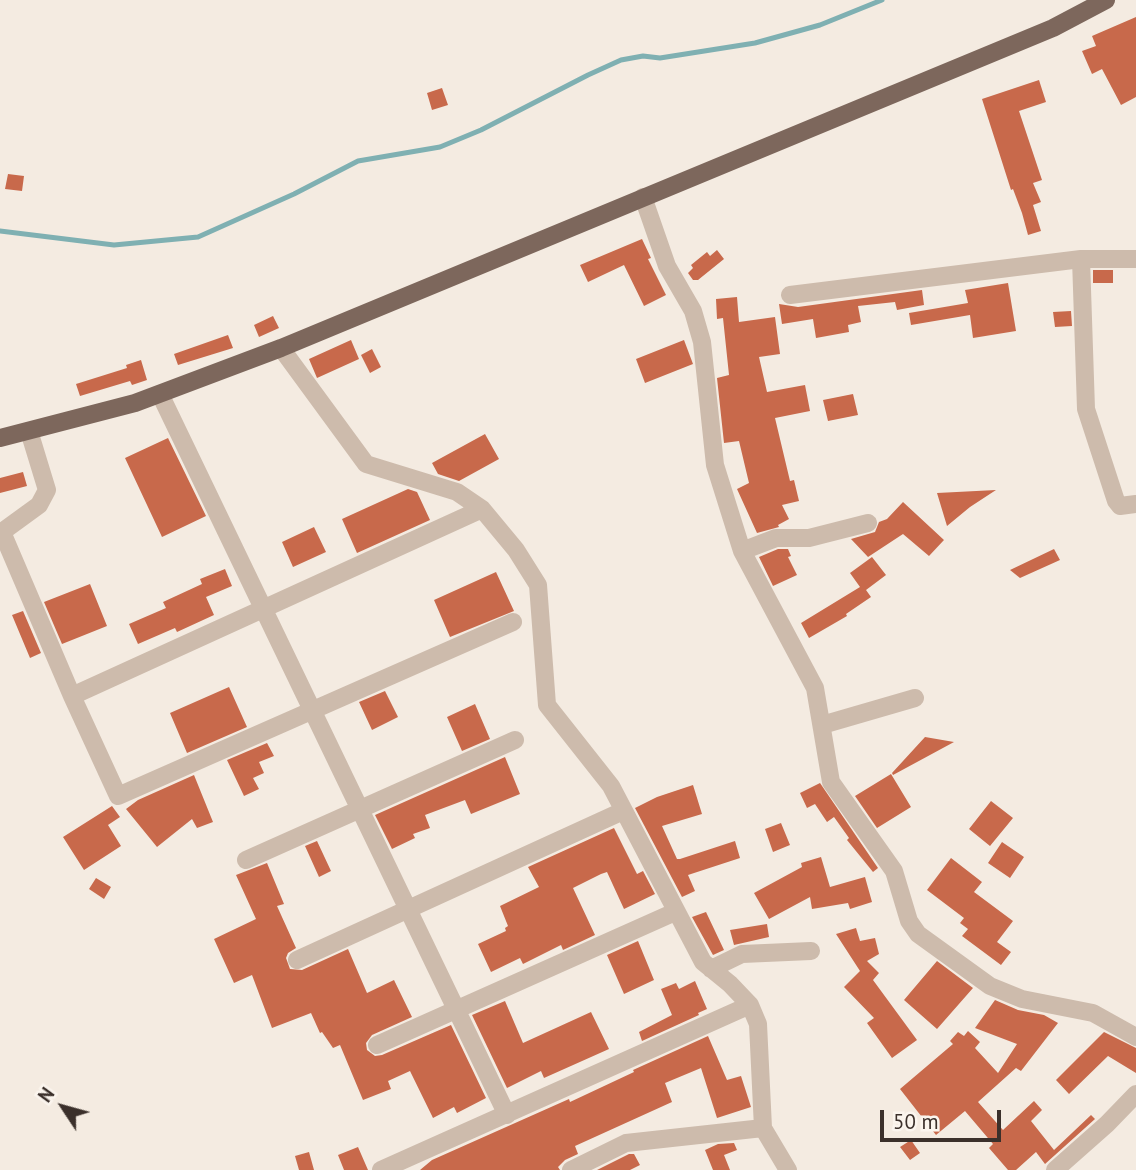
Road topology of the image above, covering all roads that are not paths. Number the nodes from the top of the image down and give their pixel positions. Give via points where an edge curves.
1 (1106, 0) edge
2 (643, 197) junction
3 (1136, 259) edge
4 (1081, 260) junction
5 (790, 295) dead end
6 (281, 348) junction
7 (160, 394) junction
8 (29, 432) junction
9 (0, 439) edge
10 (1136, 504) edge
11 (482, 509) junction
12 (868, 523) dead end
13 (742, 551) junction
14 (263, 609) junction
15 (513, 622) dead end
16 (72, 696) junction
17 (915, 698) dead end
18 (312, 710) junction
19 (822, 724) junction
20 (515, 740) dead end
21 (360, 809) junction
22 (623, 811) junction
23 (246, 860) dead end
24 (407, 909) junction
25 (675, 912) junction
26 (811, 951) dead end
27 (297, 960) dead end
28 (711, 969) junction
29 (750, 1005) junction
30 (456, 1010) junction
31 (1136, 1037) edge
32 (377, 1045) dead end
33 (1136, 1094) edge
34 (507, 1115) junction
35 (763, 1128) junction
36 (381, 1170) edge
37 (571, 1170) edge
38 (788, 1170) edge
39 (1055, 1170) edge

1 - 2 main road via 1053,28
2 - 6 main road
2 - 13 street via 667,266 693,311 702,342 715,464
3 - 4 street
4 - 5 street
4 - 10 street via 1086,409 1116,501 1120,506
6 - 7 main road
6 - 11 street via 366,464 457,492
7 - 8 main road
7 - 14 street
8 - 9 main road
8 - 16 street via 47,490 39,505 2,532
11 - 14 street
11 - 22 street via 538,585 547,705 611,786
12 - 13 street via 809,538 776,538
13 - 19 street via 815,688
14 - 16 street
14 - 18 street
15 - 18 street
16 - 18 street via 118,796
17 - 19 street
18 - 21 street
19 - 31 street via 831,782 894,871 909,921 918,934 990,986 1022,999 1093,1013
20 - 21 street
21 - 23 street
21 - 24 street
22 - 24 street
22 - 25 street
24 - 27 street
24 - 30 street
25 - 28 street via 702,962
25 - 30 street
26 - 28 street via 742,954
28 - 29 street
29 - 34 street
29 - 35 street via 758,1024
30 - 32 street
30 - 34 street
33 - 39 street
34 - 36 street
35 - 37 street via 626,1143
35 - 38 street

